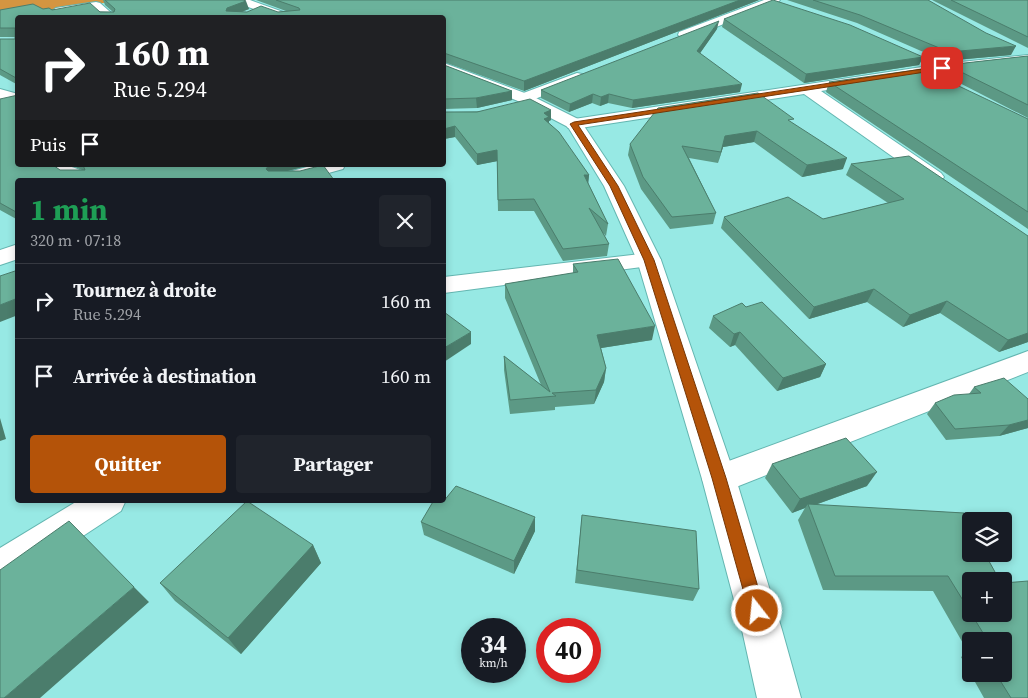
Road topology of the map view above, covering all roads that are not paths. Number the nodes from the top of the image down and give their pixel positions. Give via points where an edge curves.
1 (238, 0) edge
2 (775, 1) edge
3 (264, 8) junction
4 (56, 12) edge
5 (107, 15) edge
6 (243, 15) edge
7 (285, 15) edge
8 (671, 40) edge
9 (1012, 48) edge
10 (916, 57) edge
11 (1028, 57) edge
12 (446, 68) edge
13 (588, 72) edge
14 (942, 75) junction
15 (15, 82) edge
16 (0, 86) edge
17 (808, 89) junction
18 (0, 94) edge
19 (15, 99) edge
20 (520, 103) junction
21 (574, 124) junction
22 (61, 167) edge
23 (329, 167) edge
24 (343, 167) edge
25 (77, 178) edge
26 (288, 178) edge
27 (350, 178) edge
28 (950, 188) edge
29 (15, 252) edge
30 (0, 258) edge
31 (649, 260) junction
32 (446, 285) edge
33 (1028, 361) edge
34 (719, 478) junction
35 (104, 503) edge
36 (0, 569) edge
37 (779, 698) edge

1 - 3 street
2 - 8 street
3 - 6 street
3 - 7 street
4 - 5 street via 96,6
9 - 11 street
10 - 14 street
11 - 14 street
12 - 20 street
13 - 20 street
14 - 17 street via 923,72
15 - 16 street
17 - 21 street
17 - 28 street
18 - 19 street
20 - 21 street
21 - 31 street via 614,186
22 - 25 street
23 - 26 street
24 - 27 street
29 - 30 street
31 - 32 street
31 - 34 street
33 - 34 street
34 - 37 street
35 - 36 street

